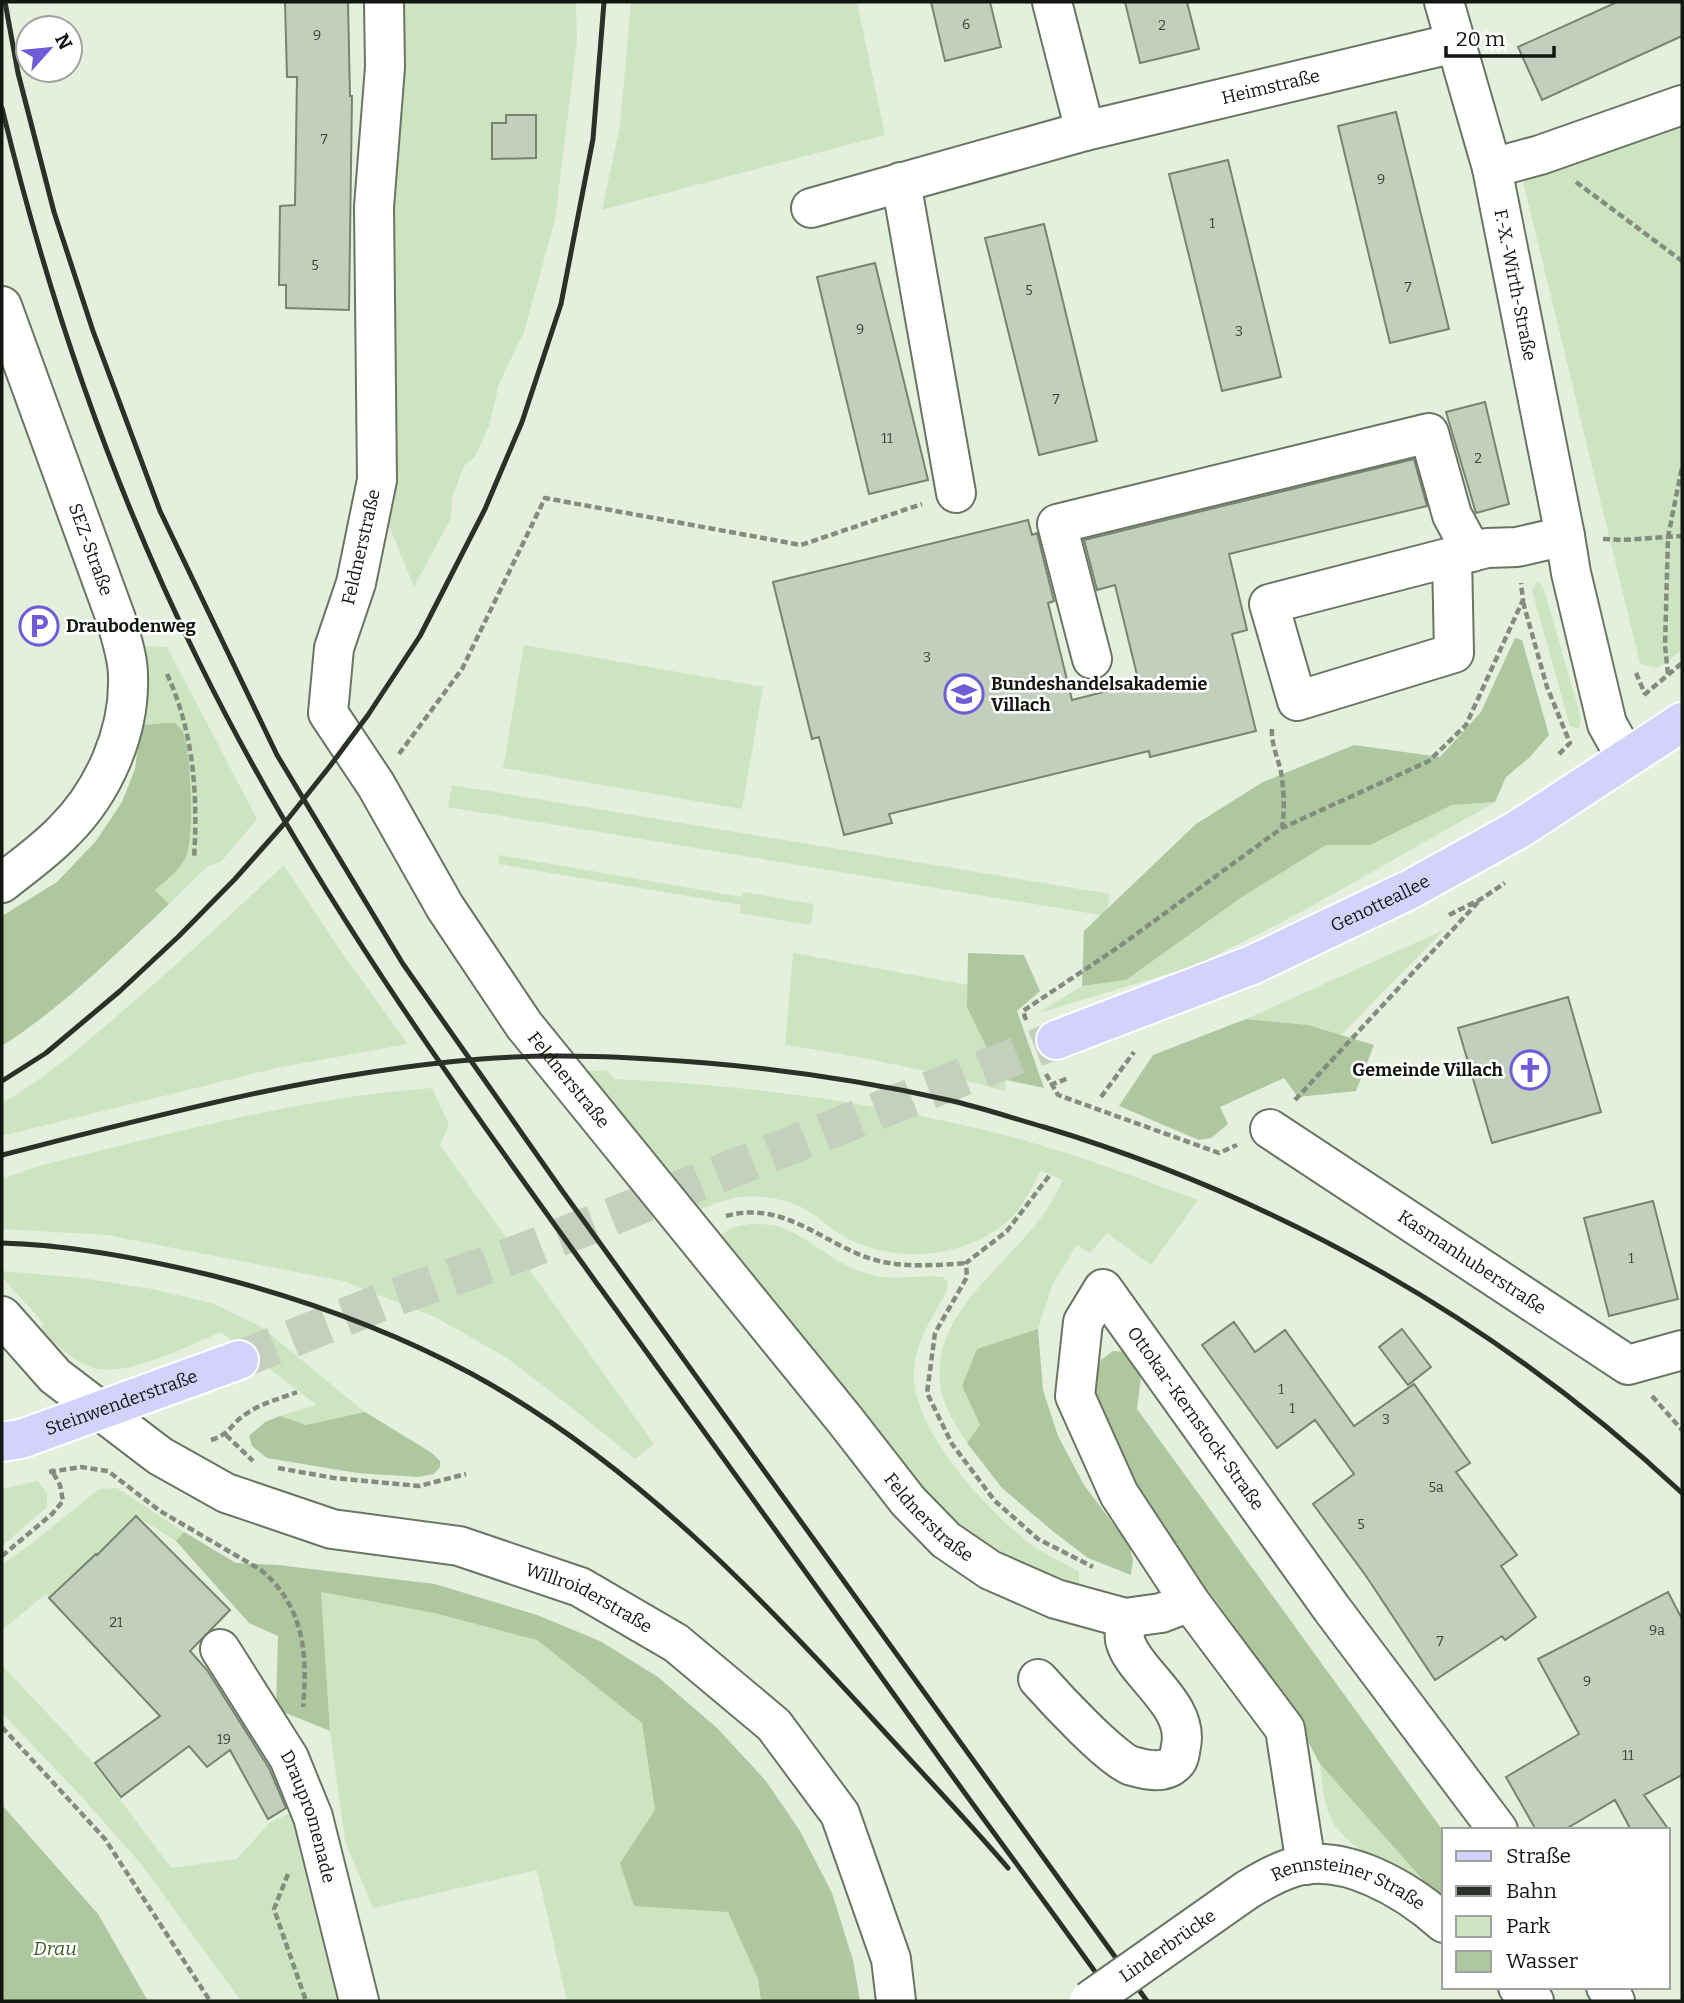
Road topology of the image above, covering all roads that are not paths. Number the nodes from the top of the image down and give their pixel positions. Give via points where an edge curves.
1 (384, 2) edge
2 (1052, 2) edge
3 (1444, 2) edge
4 (1455, 43) junction
5 (1682, 105) edge
6 (1085, 131) junction
7 (1492, 168) junction
8 (901, 182) junction
9 (811, 208) dead end
10 (2, 306) edge
11 (956, 493) road end
12 (1565, 536) junction
13 (1462, 555) junction
14 (1092, 659) dead end
15 (1682, 722) edge
16 (1626, 758) junction
17 (2, 883) edge
18 (1043, 1045) tunnel mouth
19 (1270, 1129) road end
20 (2, 1316) edge
21 (1682, 1350) edge
22 (239, 1360) tunnel mouth
23 (100, 1411) junction
24 (2, 1442) edge
25 (1190, 1602) junction
26 (1125, 1618) junction
27 (220, 1649) dead end
28 (1038, 1679) dead end
29 (1496, 1828) edge
30 (1306, 1865) junction
31 (1247, 1890) joint
32 (1442, 1922) edge
33 (1520, 1989) edge
34 (359, 2001) edge
35 (896, 2001) edge
36 (1089, 2001) edge
37 (1534, 2001) edge

1 - 26 street, Feldnerstraße via 385,67 374,207 377,480 356,583 334,648 328,713 376,785 445,907 524,1024 908,1501 946,1540 990,1570 1056,1599
2 - 6 street
3 - 4 street, F.-X.-Wirth-Straße
4 - 6 street, Heimstraße
4 - 7 street, F.-X.-Wirth-Straße
5 - 7 street
6 - 8 street, Heimstraße
7 - 12 street, F.-X.-Wirth-Straße
8 - 9 street, Heimstraße
8 - 11 street
10 - 17 street, SEZ-Straße via 122,642 128,677 125,710 101,783 62,834
12 - 13 street
12 - 16 street, F.-X.-Wirth-Straße via 1607,724
13 - 13 street via 1269,604 1297,701 1454,653
13 - 14 street via 1429,433 1057,524
15 - 16 main road, Genotteallee
16 - 18 main road, Genotteallee via 1518,829 1409,890 1252,965
19 - 21 street, Kasmanhuberstraße via 1628,1365
20 - 23 street via 55,1377
22 - 23 main road, Steinwenderstraße
23 - 24 main road, Steinwenderstraße
23 - 35 street, Willroiderstraße via 160,1456 226,1493 332,1529 459,1546 580,1587 676,1643 774,1725 840,1814 891,1959
25 - 26 street, Feldnerstraße via 1161,1614
25 - 29 street, Ottokar-Kernstock-Straße via 1119,1494 1074,1396 1083,1322 1104,1289 1332,1609
25 - 30 street via 1285,1729
26 - 28 street via 1125,1640 1176,1715 1183,1738 1178,1759 1169,1768 1151,1771 1127,1765
27 - 34 street, Draupromenade via 289,1759 313,1817
30 - 31 street, Rennsteiner Straße
30 - 32 street, Rennsteiner Straße via 1362,1872 1392,1885
31 - 36 street, Linderbrücke, bridge
33 - 37 street

